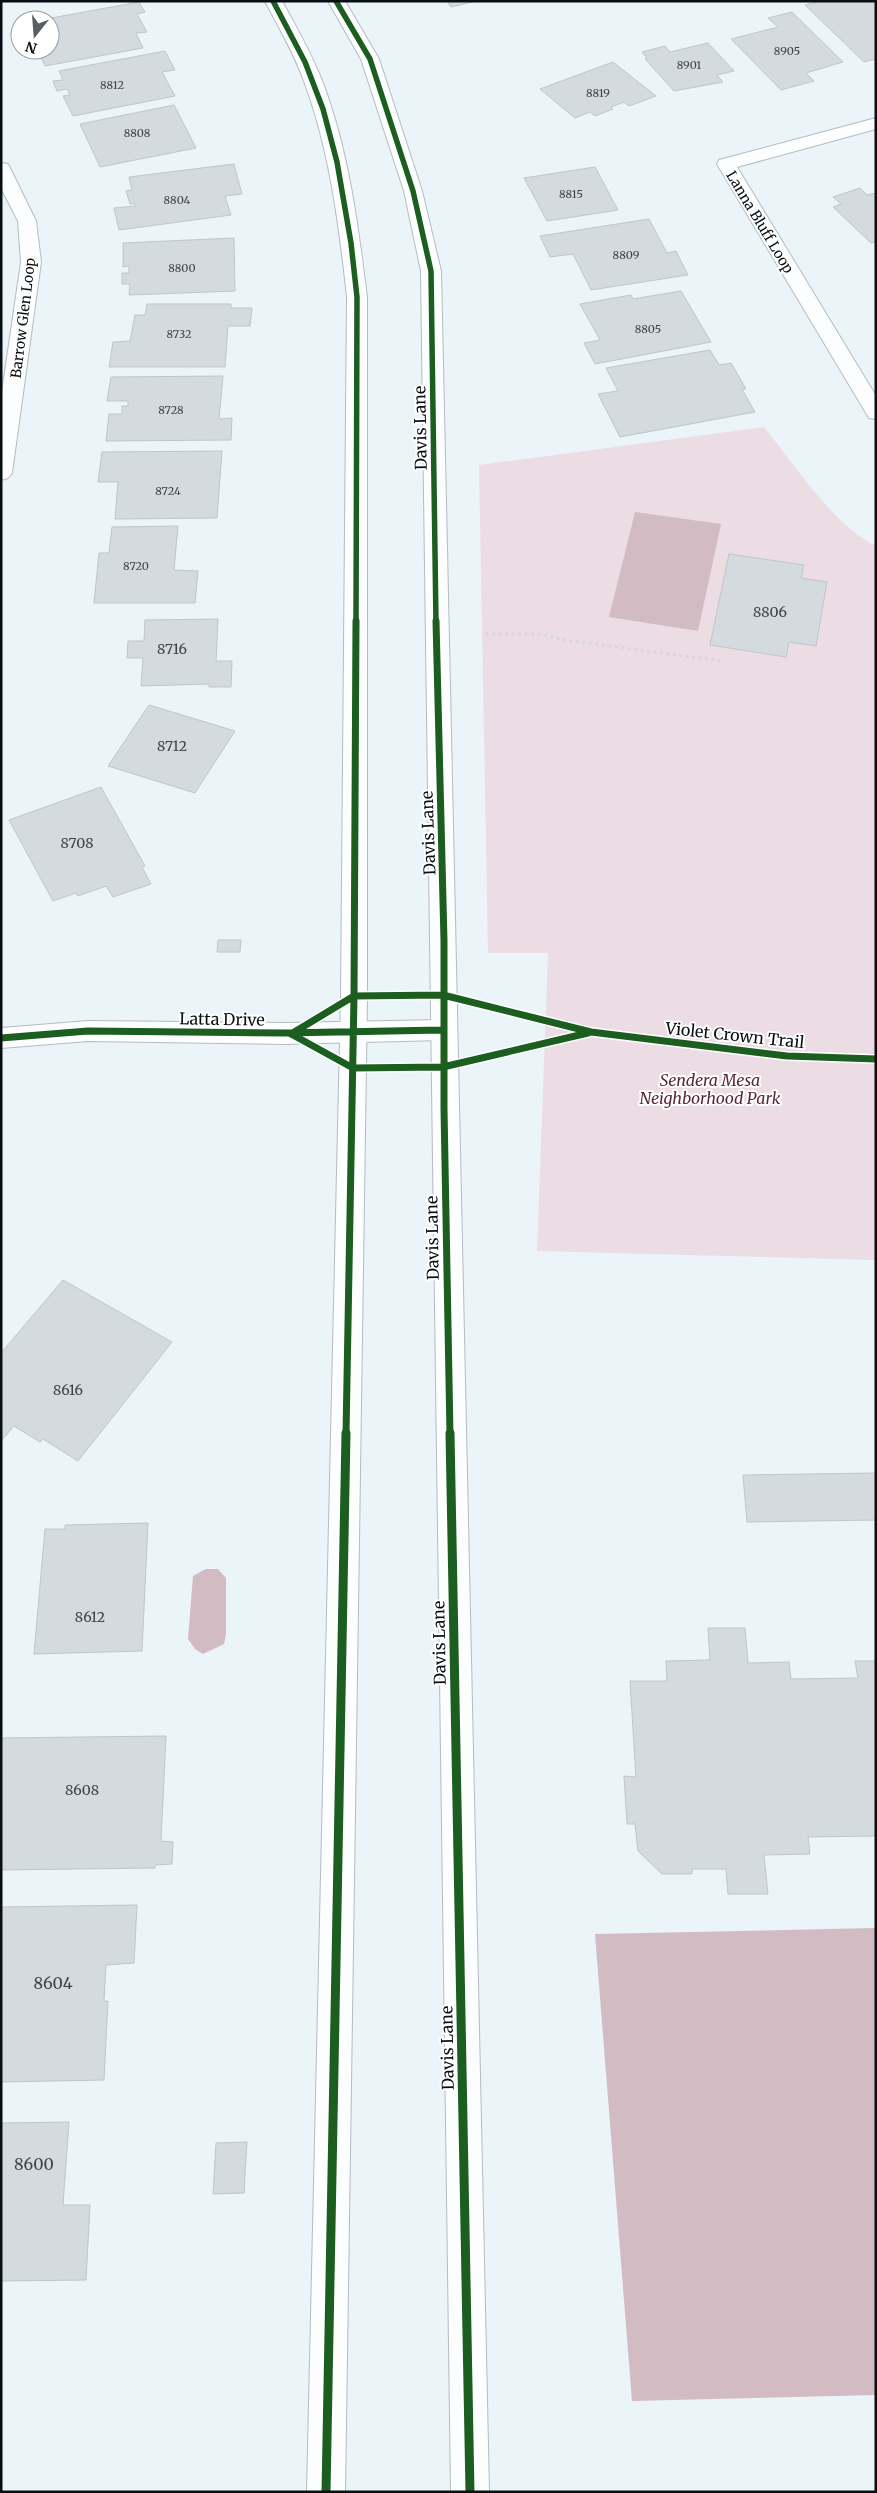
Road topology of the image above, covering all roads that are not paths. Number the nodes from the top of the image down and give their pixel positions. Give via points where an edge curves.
1 (273, 1) edge
2 (336, 1) edge
3 (876, 123) edge
4 (1, 168) edge
5 (10, 353) edge
6 (876, 413) edge
7 (1, 473) edge
8 (442, 1030) junction
9 (354, 1032) junction
10 (1, 1038) edge
11 (326, 2492) edge
12 (470, 2492) edge

1 - 9 main road via 314,84 339,166 357,297
2 - 8 main road, Davis Lane via 370,59 412,191 431,271 444,941
3 - 6 main road, Lanna Bluff Loop via 726,164
4 - 5 main road, Barrow Glen Loop via 27,220 30,241 31,262
5 - 7 main road, Barrow Glen Loop
8 - 9 main road, Latta Drive
8 - 12 main road, Davis Lane
9 - 10 main road, Latta Drive via 97,1031
9 - 11 main road

